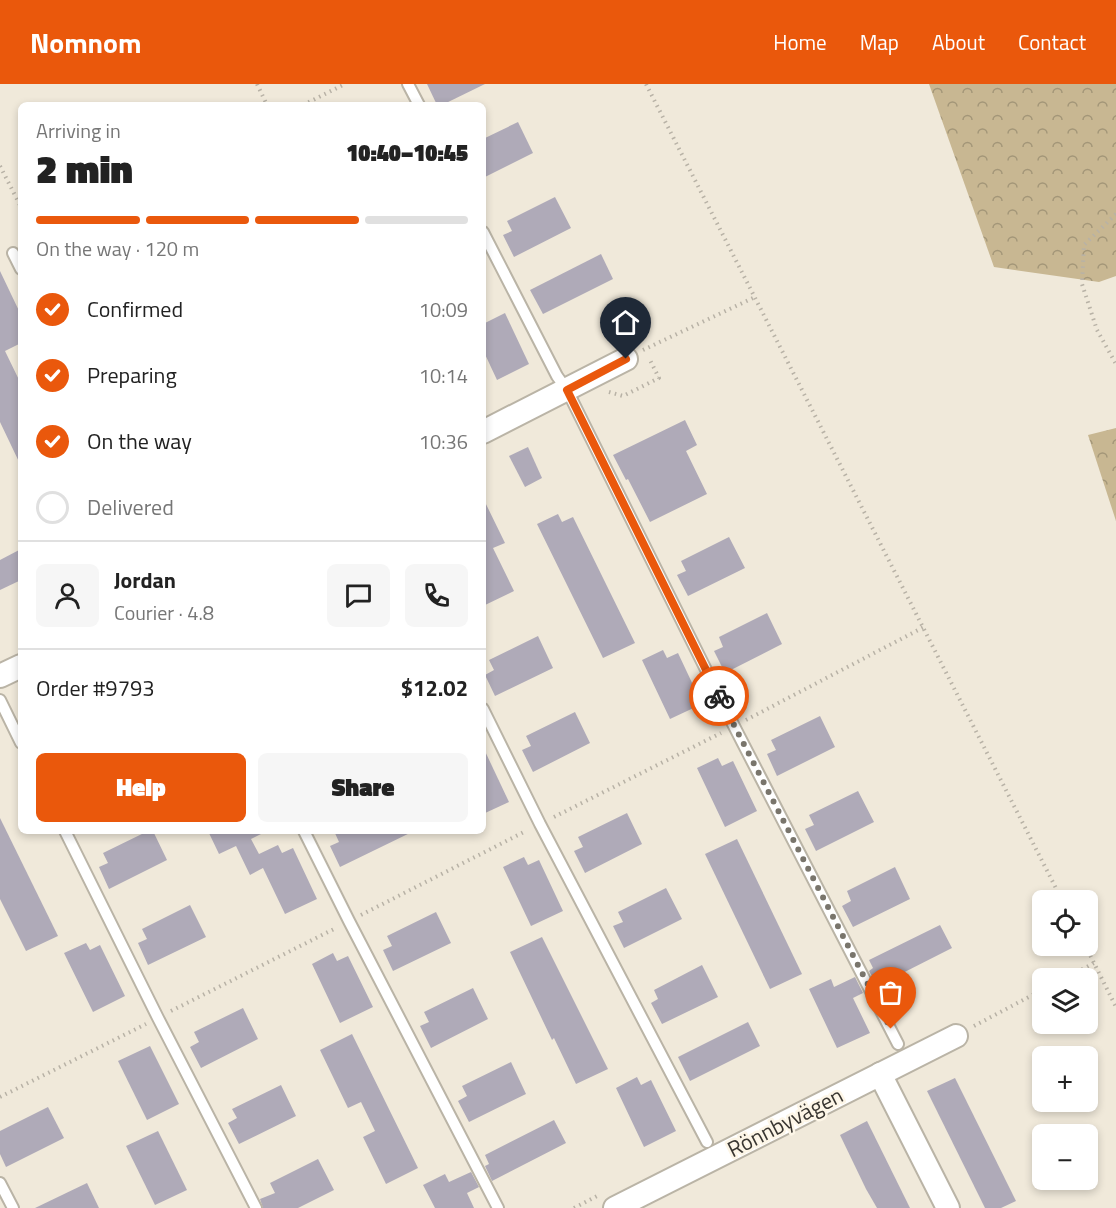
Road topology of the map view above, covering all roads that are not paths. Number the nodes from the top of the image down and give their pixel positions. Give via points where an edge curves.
1 (408, 84) edge
2 (417, 102) edge
3 (486, 238) edge
4 (13, 252) dead end
5 (18, 263) edge
6 (626, 359) road end
7 (567, 390) junction
8 (486, 430) edge
9 (18, 667) edge
10 (0, 676) edge
11 (0, 700) edge
12 (486, 715) edge
13 (18, 737) edge
14 (66, 834) edge
15 (306, 834) edge
16 (956, 1036) road end
17 (898, 1044) dead end
18 (880, 1074) junction
19 (707, 1142) dead end
20 (0, 1183) edge
21 (653, 1200) edge
22 (13, 1208) edge
23 (256, 1208) edge
24 (498, 1208) edge
25 (615, 1208) edge
26 (948, 1208) edge

1 - 2 lane
3 - 7 lane via 556,376
4 - 5 lane
6 - 7 street
7 - 8 street
7 - 17 lane
9 - 10 street
11 - 13 lane
12 - 19 lane
14 - 23 lane
15 - 24 lane
16 - 18 street, Rönnbyvägen
18 - 21 street, Rönnbyvägen
18 - 26 street
20 - 22 lane
21 - 25 street, Rönnbyvägen

